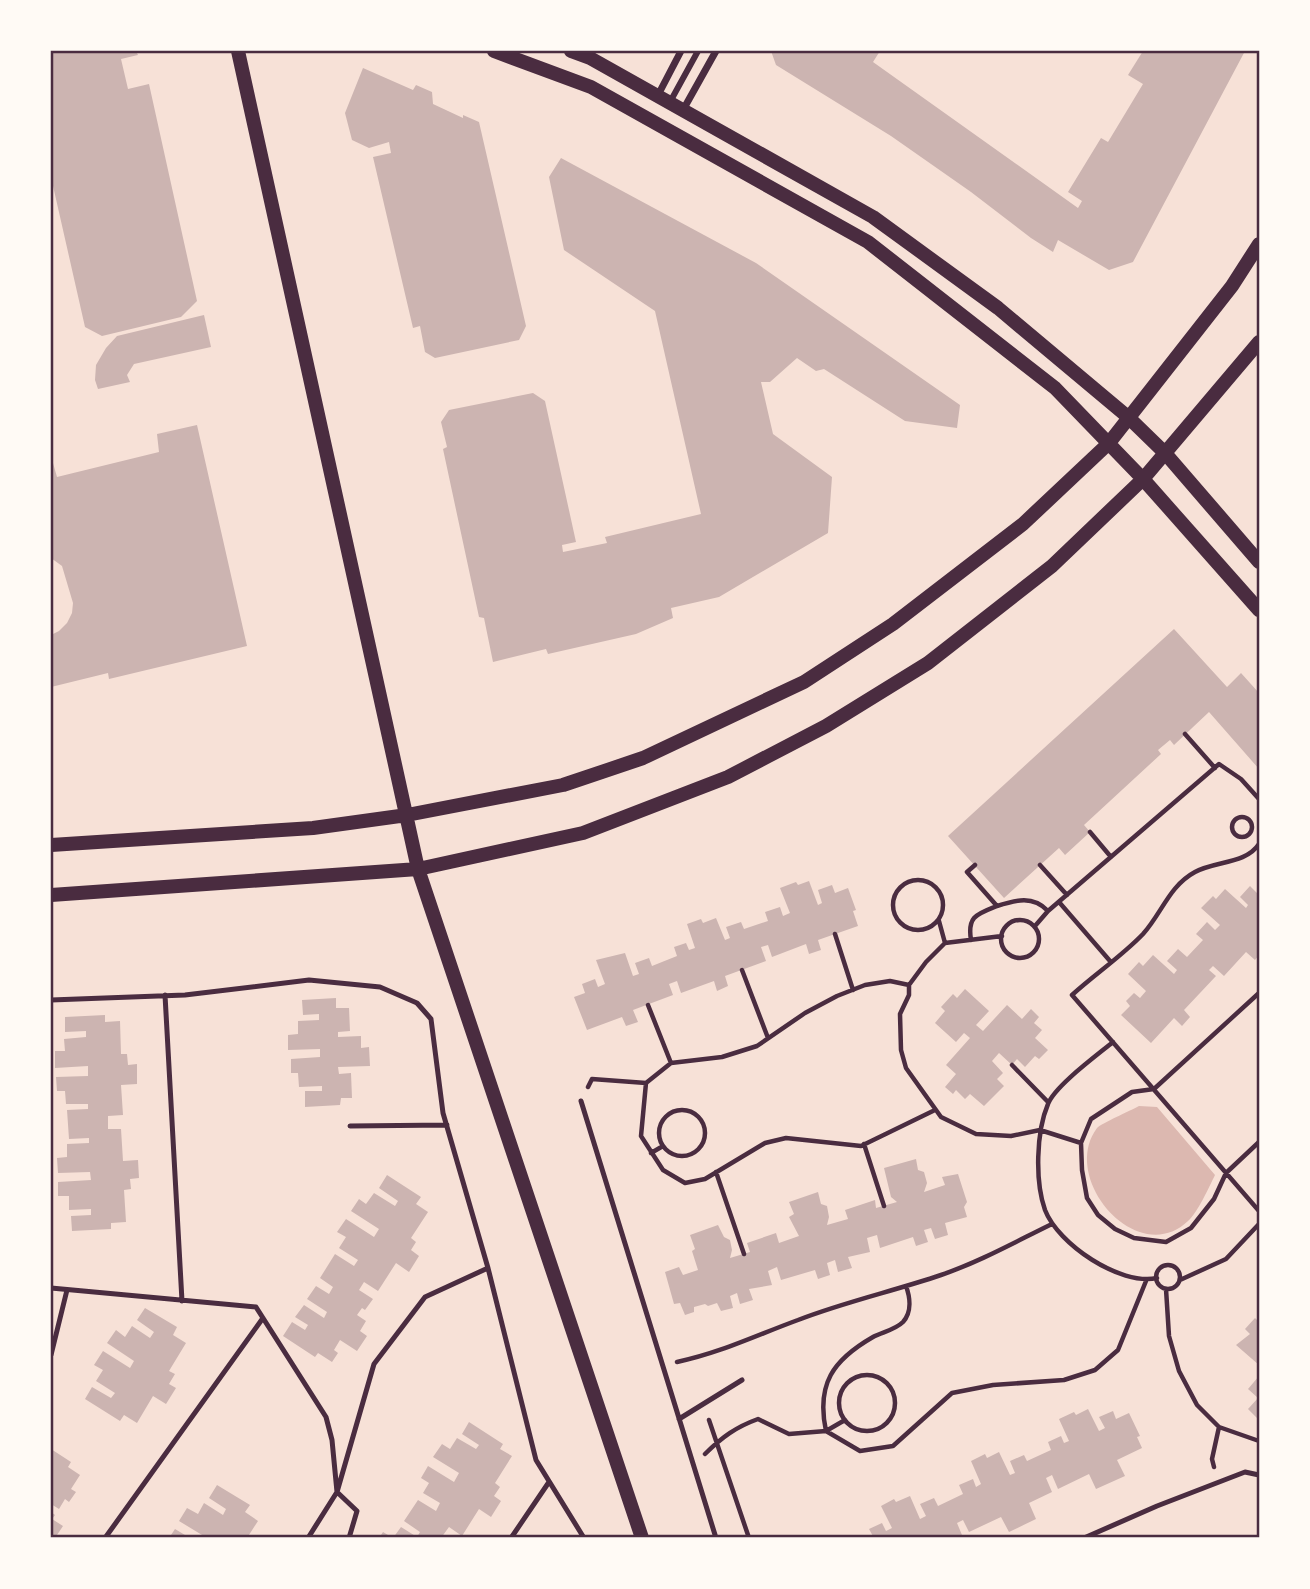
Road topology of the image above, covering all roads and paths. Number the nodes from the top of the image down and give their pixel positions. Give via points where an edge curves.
1 (238, 51) edge
2 (494, 51) edge
3 (571, 51) edge
4 (681, 51) edge
5 (698, 51) edge
6 (716, 51) edge
7 (670, 104) junction
8 (1259, 244) edge
9 (1259, 342) edge
10 (1128, 417) junction
11 (1109, 443) junction
12 (1165, 453) junction
13 (1143, 480) junction
14 (1259, 562) edge
15 (1259, 610) edge
16 (1185, 734) dead end
17 (1215, 768) junction
18 (1259, 799) edge
19 (407, 815) junction
20 (1252, 826) junction
21 (1259, 827) edge
22 (1090, 832) dead end
23 (1259, 844) edge
24 (51, 845) edge
25 (1111, 856) junction
26 (975, 865) dead end
27 (1040, 865) dead end
28 (418, 869) junction
29 (1067, 894) junction
30 (51, 895) edge
31 (1059, 902) junction
32 (997, 906) junction
33 (1048, 911) junction
34 (939, 920) junction
35 (1035, 926) junction
36 (835, 934) dead end
37 (1002, 936) junction
38 (971, 940) junction
39 (945, 943) junction
40 (1110, 961) junction
41 (742, 970) dead end
42 (909, 985) junction
43 (853, 990) junction
44 (1259, 993) edge
45 (165, 995) junction
46 (51, 1000) edge
47 (648, 1005) dead end
48 (768, 1038) junction
49 (1113, 1042) junction
50 (671, 1063) junction
51 (1012, 1065) dead end
52 (646, 1083) junction
53 (1154, 1089) junction
54 (581, 1101) joint
55 (1048, 1102) junction
56 (935, 1110) junction
57 (447, 1125) junction
58 (350, 1126) dead end
59 (1041, 1130) junction
60 (1259, 1142) edge
61 (1081, 1143) junction
62 (864, 1144) junction
63 (663, 1146) junction
64 (651, 1153) junction
65 (716, 1172) junction
66 (1226, 1172) junction
67 (884, 1206) dead end
68 (1259, 1211) edge
69 (1052, 1224) junction
70 (1259, 1224) edge
71 (744, 1254) dead end
72 (488, 1268) junction
73 (1157, 1278) junction
74 (1146, 1280) junction
75 (1180, 1280) junction
76 (906, 1286) junction
77 (51, 1288) edge
78 (1166, 1289) junction
79 (67, 1290) junction
80 (182, 1301) junction
81 (262, 1318) junction
82 (51, 1354) edge
83 (662, 1364) junction
84 (742, 1380) dead end
85 (704, 1403) junction
86 (679, 1419) junction
87 (845, 1420) junction
88 (1219, 1427) junction
89 (826, 1431) junction
90 (1259, 1441) edge
91 (717, 1442) junction
92 (692, 1462) junction
93 (1259, 1475) edge
94 (549, 1482) junction
95 (1218, 1483) junction
96 (337, 1492) junction
97 (105, 1538) edge
98 (308, 1538) edge
99 (349, 1538) edge
100 (511, 1538) edge
101 (584, 1538) edge
102 (642, 1538) edge
103 (716, 1538) edge
104 (749, 1538) edge
105 (1084, 1538) edge

1 - 19 main road
2 - 11 main road via 592,87 868,242 1055,388
3 - 7 main road
4 - 7 street
5 - 7 street
6 - 7 street
7 - 10 main road via 873,217 998,308
8 - 10 main road via 1232,286
9 - 12 main road
10 - 11 main road
10 - 12 main road
11 - 13 main road
11 - 19 main road via 1023,524 893,624 804,682 643,758 563,785
12 - 13 main road
12 - 14 main road
13 - 15 main road
13 - 28 main road via 1052,566 929,663 826,726 728,777 583,833
16 - 17 path
17 - 18 path via 1219,764 1227,768
17 - 25 path
19 - 24 main road via 313,828
19 - 28 main road
20 - 20 path via 1250,820 1238,817 1231,827 1234,834 1245,836
20 - 21 path
22 - 25 path
23 - 40 path via 1241,858 1195,872 1172,889 1144,932
25 - 29 path
26 - 32 path via 967,872
27 - 29 path
28 - 30 main road
28 - 102 main road
29 - 31 path
31 - 33 path
31 - 40 path
32 - 33 path via 1031,900
32 - 38 path via 973,917
33 - 35 path
34 - 34 path via 943,901 932,884 913,880 896,891 892,910 903,927 922,930
34 - 39 path
35 - 37 path via 1028,921 1012,922
35 - 37 path via 1039,943 1029,956 1013,957 1002,944
36 - 43 path
37 - 38 path
38 - 39 path
39 - 42 path
40 - 49 path via 1072,995
41 - 48 path
42 - 43 path via 890,981
42 - 56 path via 900,1014 901,1050 906,1068
43 - 48 path via 805,1013
44 - 53 path
45 - 46 lane
45 - 57 lane via 309,980 380,987 416,1003 431,1019
45 - 80 lane
47 - 50 path
48 - 50 path via 722,1058
49 - 53 path
49 - 55 path
50 - 52 path
51 - 55 path
52 - 54 path via 592,1079
52 - 64 path via 641,1136
53 - 61 path via 1132,1092 1091,1119
53 - 66 path
54 - 83 lane
55 - 59 path
56 - 59 path via 976,1134 1012,1136
56 - 62 path
57 - 58 lane
57 - 72 lane
59 - 61 path
59 - 69 path via 1038,1167
60 - 66 path
61 - 66 path via 1087,1198 1098,1215 1115,1229 1150,1242 1166,1242 1191,1228 1214,1199
62 - 65 path via 786,1138 765,1143
62 - 67 path
63 - 63 path via 678,1156 695,1152 705,1138 701,1120 687,1111 670,1114 660,1129
63 - 64 path
64 - 65 path via 663,1170 685,1184
65 - 71 path
66 - 68 path
69 - 74 path via 1091,1260
69 - 76 path via 978,1261
70 - 75 path via 1226,1259
72 - 94 lane via 536,1460
72 - 96 lane via 425,1297 374,1364
73 - 74 path
73 - 75 path via 1159,1269 1170,1266 1176,1268
73 - 78 path
74 - 89 path via 1118,1350 1095,1370 1064,1380 952,1393 893,1446 860,1451
75 - 78 path
76 - 83 path via 799,1319 701,1357
76 - 89 path via 909,1311 903,1322 846,1356 825,1384 822,1412
77 - 79 lane
78 - 88 path via 1169,1336 1179,1371 1197,1405
79 - 80 lane
79 - 82 lane
80 - 81 lane via 256,1307
81 - 96 lane via 326,1417
81 - 97 lane
83 - 86 lane
84 - 85 lane
85 - 86 lane
85 - 91 path
86 - 92 lane
87 - 87 path via 863,1431 884,1425 895,1406 889,1386 871,1375 850,1380 839,1399
87 - 89 path
88 - 90 path
88 - 95 path via 1212,1460
89 - 91 path via 789,1434 758,1419
91 - 92 path
91 - 104 path
92 - 103 lane
93 - 95 lane via 1245,1472
94 - 100 lane
94 - 101 lane
95 - 105 lane
96 - 98 lane
96 - 99 lane via 357,1511

